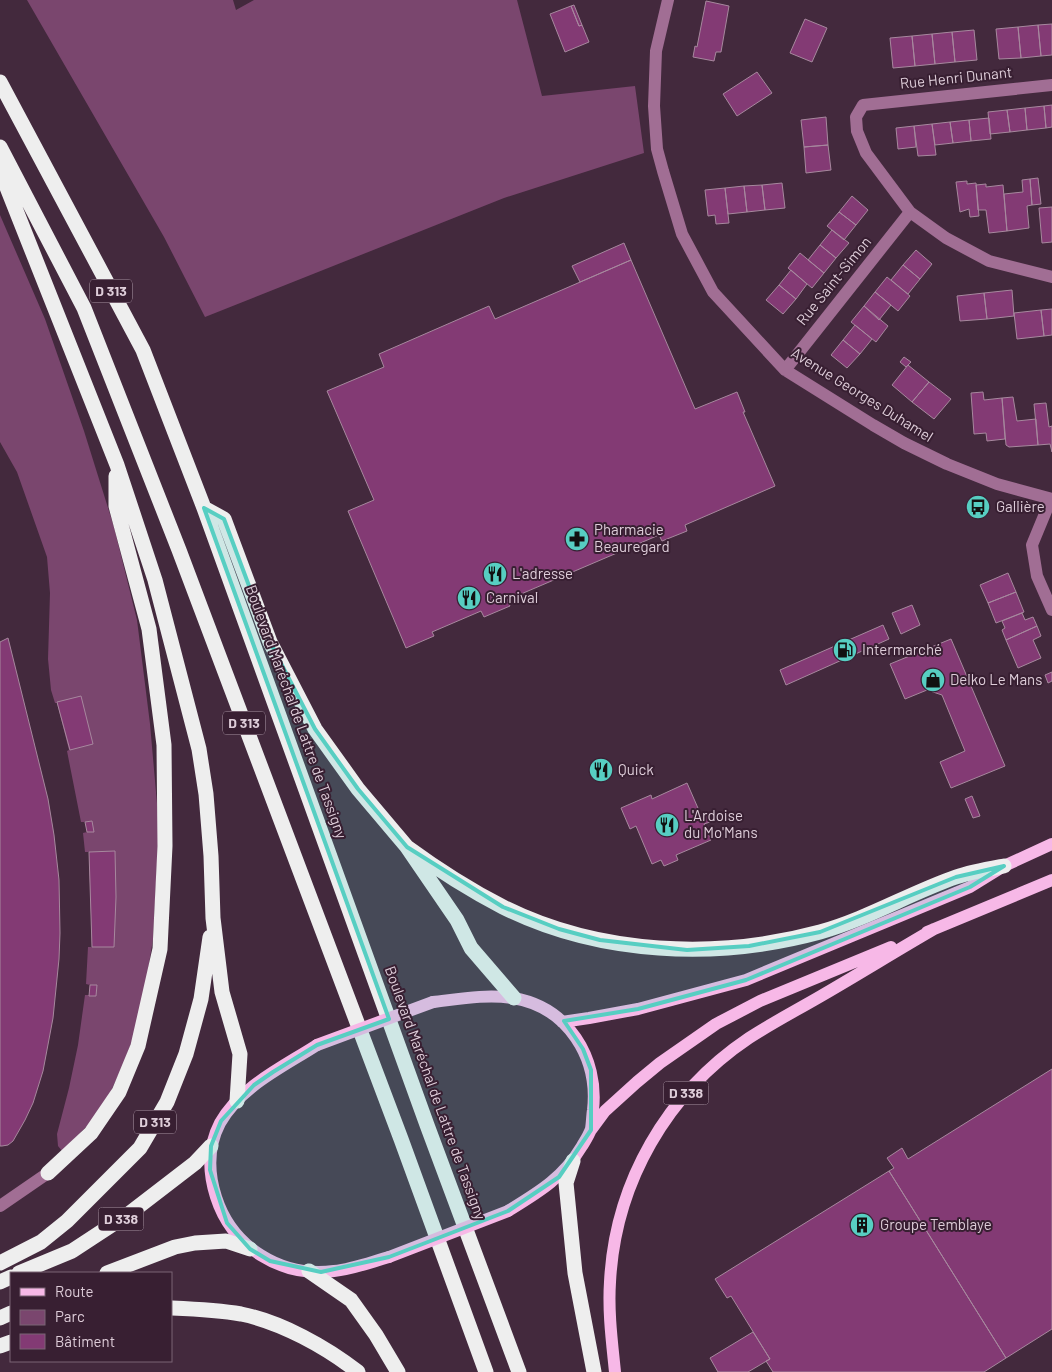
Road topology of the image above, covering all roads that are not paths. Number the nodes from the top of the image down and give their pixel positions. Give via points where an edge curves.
1 (668, 0) edge
2 (0, 82) edge
3 (1052, 85) edge
4 (0, 147) edge
5 (0, 170) edge
6 (910, 212) junction
7 (1052, 277) edge
8 (785, 370) junction
9 (117, 465) junction
10 (1052, 499) edge
11 (204, 508) junction
12 (1052, 610) edge
13 (1052, 844) edge
14 (407, 847) junction
15 (1004, 866) junction
16 (1052, 880) edge
17 (213, 918) junction
18 (934, 929) junction
19 (514, 998) junction
20 (562, 1022) junction
21 (237, 1101) junction
22 (591, 1130) junction
23 (211, 1146) junction
24 (573, 1161) junction
25 (48, 1173) joint
26 (0, 1206) edge
27 (250, 1249) junction
28 (0, 1263) edge
29 (309, 1271) junction
30 (22, 1272) edge
31 (110, 1272) edge
32 (172, 1308) edge
33 (358, 1372) edge
34 (398, 1372) edge
35 (486, 1372) edge
36 (519, 1372) edge
37 (594, 1372) edge
38 (615, 1372) edge

1 - 8 street, Avenue Georges Duhamel via 656,50 654,106 657,149 682,234 713,292
2 - 11 highway, Boulevard Maréchal de Lattre de Tassigny / D 313 via 143,350
3 - 6 street, Rue Henri Dunant via 863,105 856,117 857,131 866,153
4 - 35 highway, D 313 via 84,308 232,690
5 - 9 highway, D 313
6 - 7 street via 946,238 988,260
6 - 8 street, Rue Saint-Simon
8 - 10 street, Avenue Georges Duhamel via 904,443 946,464 997,484
9 - 17 highway, D 313 via 155,580 199,749 207,803
9 - 25 highway, D 313 via 116,506 149,629 164,745 165,846 160,948 138,1046 119,1092 91,1133
10 - 12 street via 1032,545 1037,576
11 - 14 highway via 224,519 270,642 315,729 358,789
11 - 36 highway, Boulevard Maréchal de Lattre de Tassigny / D 313
13 - 15 main road
14 - 15 highway via 465,886 543,924 600,940 687,950 749,946 820,932 956,877
14 - 19 highway via 457,920 471,948
15 - 20 main road via 970,887 746,980 638,1009
16 - 18 main road
17 - 21 highway, D 313 via 222,992 240,1054
17 - 28 highway, D 313 via 201,999 186,1054 167,1102 140,1148 67,1221 41,1242
18 - 22 main road via 760,1001 716,1024 644,1076 605,1111
18 - 38 main road, D 338 via 749,1038 707,1071 670,1112 640,1162 615,1239 610,1282
19 - 20 main road via 533,1004
19 - 21 main road, bridge via 489,996 433,1002 317,1046 254,1085
20 - 22 main road via 583,1048 591,1070
21 - 23 main road via 221,1121
22 - 24 main road
23 - 27 main road via 210,1170 219,1206 236,1236
23 - 30 highway, D 338 via 130,1213 72,1250
24 - 29 main road, bridge via 542,1191 508,1211 389,1257 334,1271
24 - 37 highway via 566,1183 575,1273
25 - 26 street, D 313
27 - 29 main road via 270,1262
27 - 31 highway via 226,1241 195,1243 175,1247
29 - 34 highway via 351,1300
32 - 33 highway via 242,1314 282,1327 326,1350

